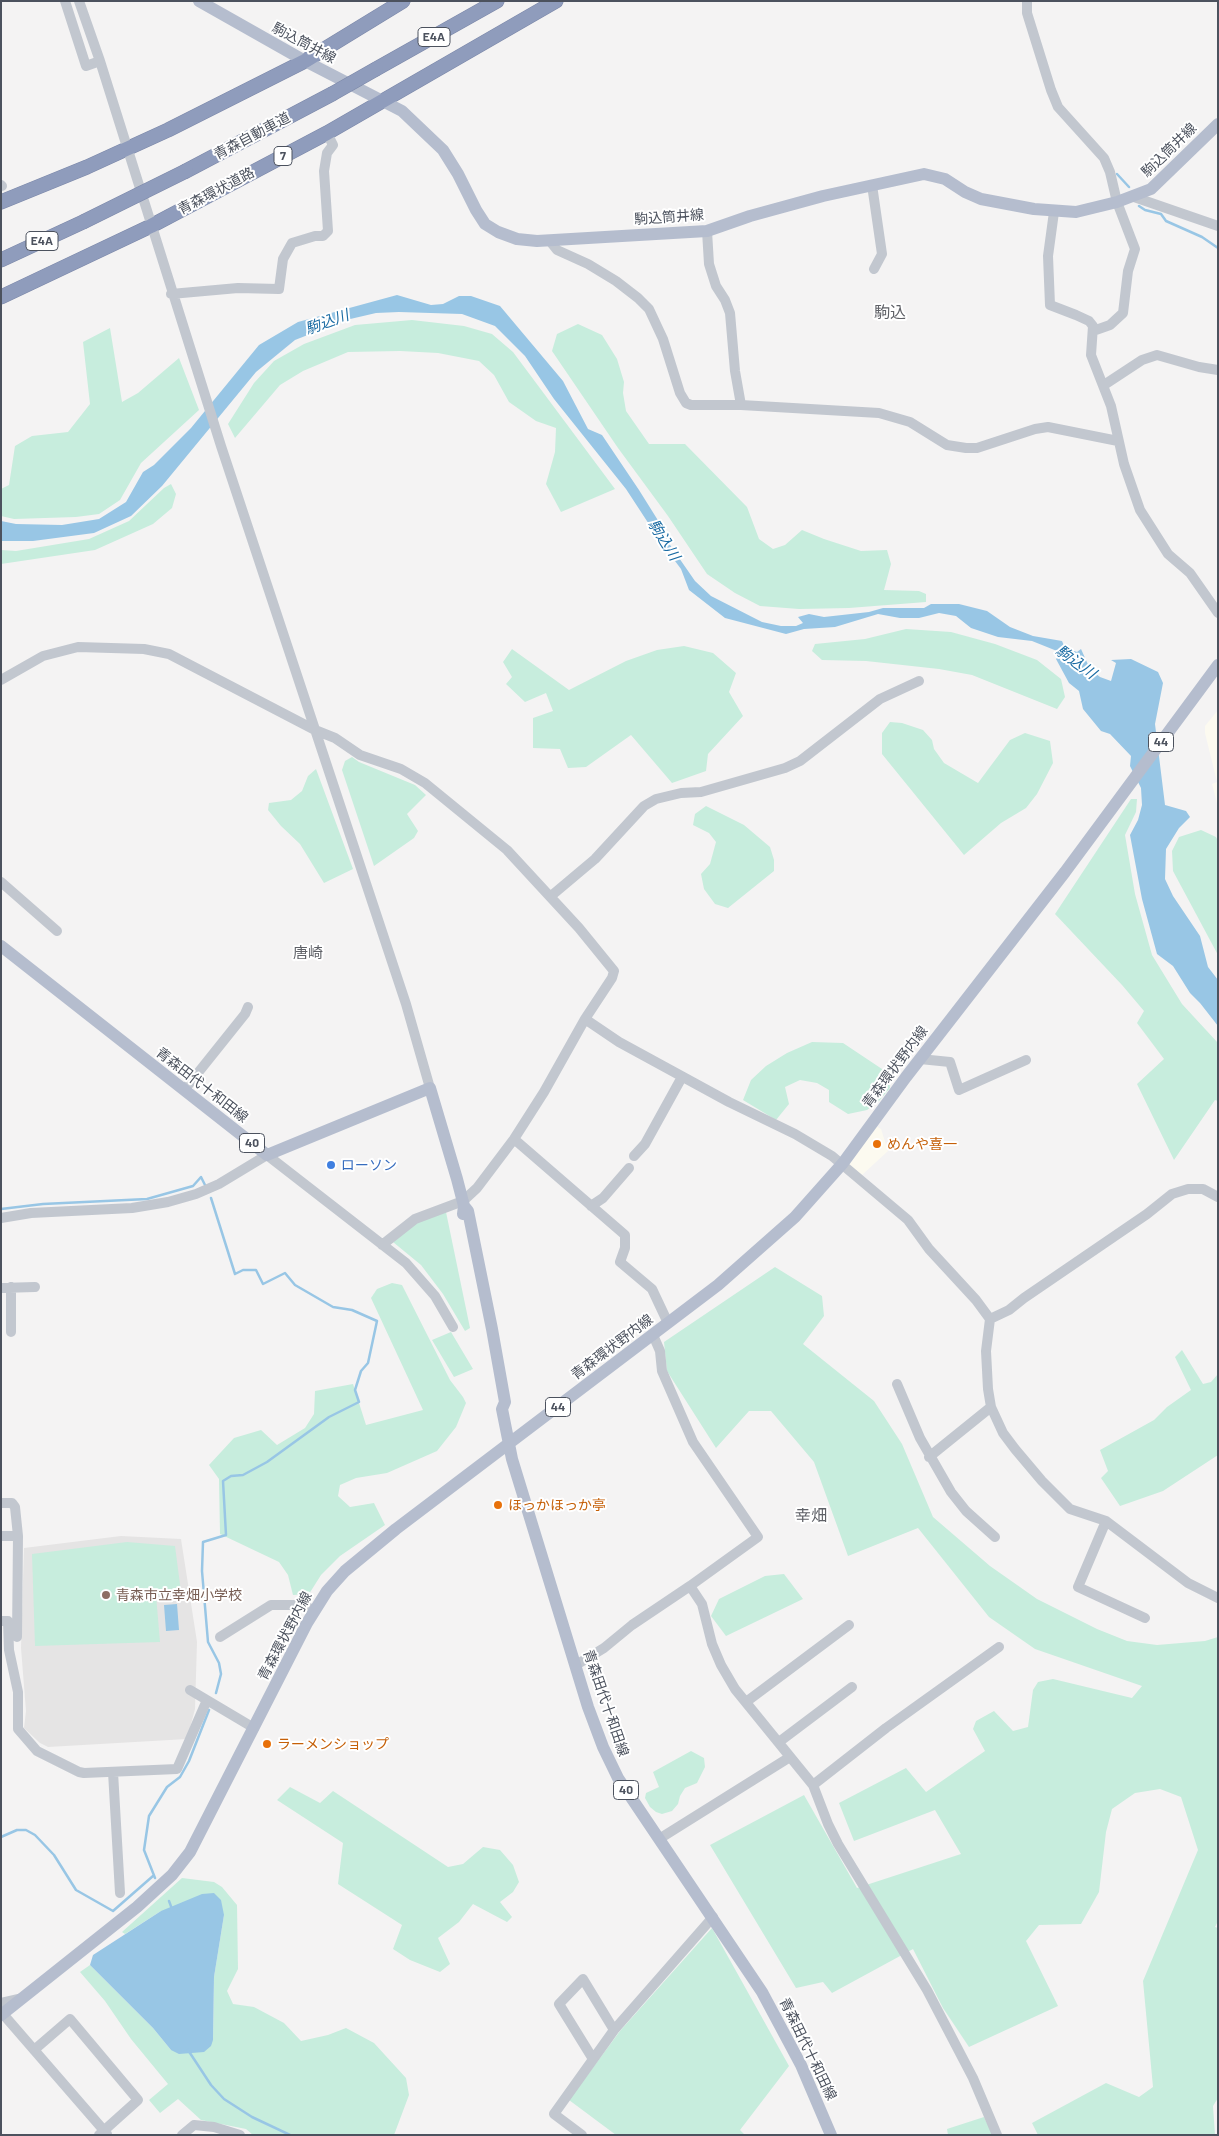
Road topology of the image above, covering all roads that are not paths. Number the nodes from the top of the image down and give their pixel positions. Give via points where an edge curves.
1 (66, 1) edge
2 (79, 1) edge
3 (198, 1) edge
4 (403, 1) edge
5 (497, 1) edge
6 (556, 1) edge
7 (1027, 1) edge
8 (100, 61) junction
9 (305, 61) junction
10 (384, 101) junction
11 (1218, 124) edge
12 (327, 133) junction
13 (128, 149) junction
14 (872, 185) junction
15 (1134, 197) junction
16 (1, 202) edge
17 (1117, 202) junction
18 (1054, 212) junction
19 (151, 226) junction
20 (1218, 226) edge
21 (707, 231) junction
22 (549, 240) junction
23 (1, 260) edge
24 (874, 269) dead end
25 (171, 294) junction
26 (1, 296) edge
27 (1093, 331) junction
28 (1218, 370) edge
29 (1104, 385) junction
30 (741, 405) junction
31 (1118, 441) junction
32 (1218, 612) edge
33 (1218, 665) edge
34 (1, 680) edge
35 (919, 681) dead end
36 (315, 730) junction
37 (1, 882) edge
38 (551, 896) junction
39 (57, 930) dead end
40 (1, 946) edge
41 (248, 1008) dead end
42 (585, 1019) junction
43 (920, 1059) junction
44 (1026, 1060) dead end
45 (682, 1076) junction
46 (430, 1088) junction
47 (185, 1089) junction
48 (514, 1138) junction
49 (267, 1155) junction
50 (634, 1156) dead end
51 (843, 1163) junction
52 (629, 1168) dead end
53 (1218, 1197) edge
54 (463, 1204) junction
55 (591, 1206) junction
56 (1, 1218) edge
57 (382, 1245) junction
58 (35, 1287) dead end
59 (6, 1288) edge
60 (990, 1319) junction
61 (668, 1323) junction
62 (453, 1327) dead end
63 (10, 1332) dead end
64 (653, 1335) junction
65 (897, 1384) dead end
66 (991, 1407) junction
67 (509, 1444) junction
68 (929, 1457) junction
69 (1, 1503) edge
70 (1106, 1521) junction
71 (1, 1536) edge
72 (18, 1536) junction
73 (995, 1537) dead end
74 (690, 1586) junction
75 (1218, 1598) edge
76 (314, 1612) junction
77 (1145, 1618) dead end
78 (1, 1621) edge
79 (849, 1625) dead end
80 (18, 1637) dead end
81 (220, 1637) dead end
82 (998, 1647) dead end
83 (576, 1665) junction
84 (852, 1687) dead end
85 (190, 1690) dead end
86 (208, 1700) junction
87 (746, 1702) junction
88 (254, 1728) junction
89 (778, 1742) junction
90 (790, 1757) junction
91 (113, 1772) junction
92 (813, 1785) junction
93 (659, 1839) junction
94 (120, 1893) dead end
95 (713, 1917) junction
96 (2, 2011) edge
97 (614, 2030) junction
98 (34, 2050) junction
99 (593, 2059) junction
100 (103, 2133) edge
101 (182, 2135) edge
102 (240, 2135) edge
103 (581, 2135) edge
104 (831, 2135) edge
105 (997, 2135) edge

1 - 8 street via 86,66
2 - 8 street
3 - 9 main road, 駒込筒井線
4 - 9 highway
5 - 23 highway, 青森自動車道 / E4A, bridge via 186,171
6 - 10 highway, 青森環状道路 / 7
7 - 17 street via 1058,107 1104,158
8 - 13 street
9 - 10 main road, 駒込筒井線
9 - 13 highway
10 - 12 highway, 青森環状道路 / 7
10 - 22 main road, 駒込筒井線 via 417,123 443,150 485,224 517,239
11 - 15 main road, 駒込筒井線 via 1151,189
12 - 19 highway, 青森環状道路 / 7
12 - 25 street via 333,145 327,154 324,171 328,231 322,236 292,243 283,259 279,290 238,288
13 - 16 highway
13 - 19 street
14 - 18 main road, 駒込筒井線 via 935,175 972,196
14 - 21 main road, 駒込筒井線
14 - 24 street via 882,254
15 - 17 main road, 駒込筒井線
15 - 20 street
17 - 18 main road, 駒込筒井線 via 1076,212
17 - 27 street via 1135,248 1128,271 1123,313 1110,325
18 - 27 street via 1048,256 1050,305 1089,321
19 - 25 street
19 - 26 highway, 青森環状道路 / 7
21 - 22 main road, 駒込筒井線
21 - 30 street via 709,264 730,313
22 - 30 street via 556,250 616,281 649,309 686,403
25 - 36 street
27 - 29 street via 1091,355
28 - 29 street via 1157,355 1142,360
29 - 31 street
30 - 31 street via 879,412 910,422 947,445 966,448 977,448 1048,427
31 - 32 street via 1140,510 1168,554 1190,573
33 - 43 main road, 青森環状野内線 / 44 via 1065,872
34 - 36 street via 43,656 78,647 144,649 169,654
35 - 38 street via 880,699 800,761 701,792 656,799 644,806 595,859
36 - 38 street via 335,738 360,755 401,769 425,783 507,850
36 - 46 street via 406,1004
37 - 39 street
38 - 42 street via 614,971
40 - 47 main road, 青森田代十和田線 / 40
41 - 47 street
42 - 45 street via 619,1042
42 - 48 street
43 - 44 street via 950,1062 959,1090
43 - 51 main road, 青森環状野内線 / 44
45 - 50 street via 645,1144
45 - 51 street via 795,1134
46 - 49 main road, 40
46 - 54 main road, 青森田代十和田線 / 40
47 - 49 main road, 青森田代十和田線 / 40
48 - 54 street
48 - 55 street
49 - 56 street via 219,1184 168,1202 132,1208 31,1213
49 - 57 street
51 - 60 street via 908,1220
51 - 61 main road, 青森環状野内線 / 44 via 795,1217 718,1285
52 - 55 street via 604,1198
53 - 60 street via 1203,1189 1172,1194 1009,1310
54 - 57 street via 419,1217
54 - 67 main road, 青森田代十和田線 / 40 via 468,1211 492,1328
55 - 61 street via 625,1235 620,1262 652,1289
57 - 62 street via 406,1263 435,1296
58 - 59 street
59 - 63 street
60 - 66 street via 986,1336 986,1367
61 - 64 main road, 青森環状野内線 / 44
64 - 67 main road, 青森環状野内線 / 44
64 - 74 street via 660,1351 662,1371 693,1442 758,1537
65 - 68 street
66 - 68 street
66 - 70 street via 1003,1433 1070,1509
67 - 76 main road, 青森環状野内線 / 44 via 345,1571
67 - 83 main road, 青森田代十和田線 / 40
68 - 73 street via 966,1511
69 - 72 street via 12,1503 16,1507
70 - 75 street via 1188,1583
70 - 77 street via 1078,1587
71 - 72 street
72 - 80 street
74 - 83 street
74 - 87 street via 702,1604 721,1665
76 - 81 street via 306,1606 271,1605
76 - 88 main road, 青森環状野内線 / 44
78 - 91 street via 8,1621 8,1650 18,1692 18,1729 37,1751 79,1772
79 - 87 street
82 - 92 street
83 - 93 main road, 青森田代十和田線 / 40 via 602,1747 618,1778
84 - 89 street
85 - 86 street
86 - 88 street
86 - 91 street via 176,1769
87 - 89 street
88 - 96 main road, 青森環状野内線 / 44 via 190,1852 172,1875 137,1907
89 - 90 street
90 - 92 street
90 - 93 street
91 - 94 street
92 - 105 street via 838,1844 927,1990 973,2078
93 - 95 main road, 青森田代十和田線 / 40
95 - 97 street
95 - 104 main road, 青森田代十和田線 / 40 via 767,2000 801,2064
96 - 98 street
97 - 99 street
97 - 99 street via 583,1979 559,2004
98 - 100 street
98 - 100 street via 70,2019 138,2100
99 - 103 street via 554,2114
101 - 102 street via 194,2125

